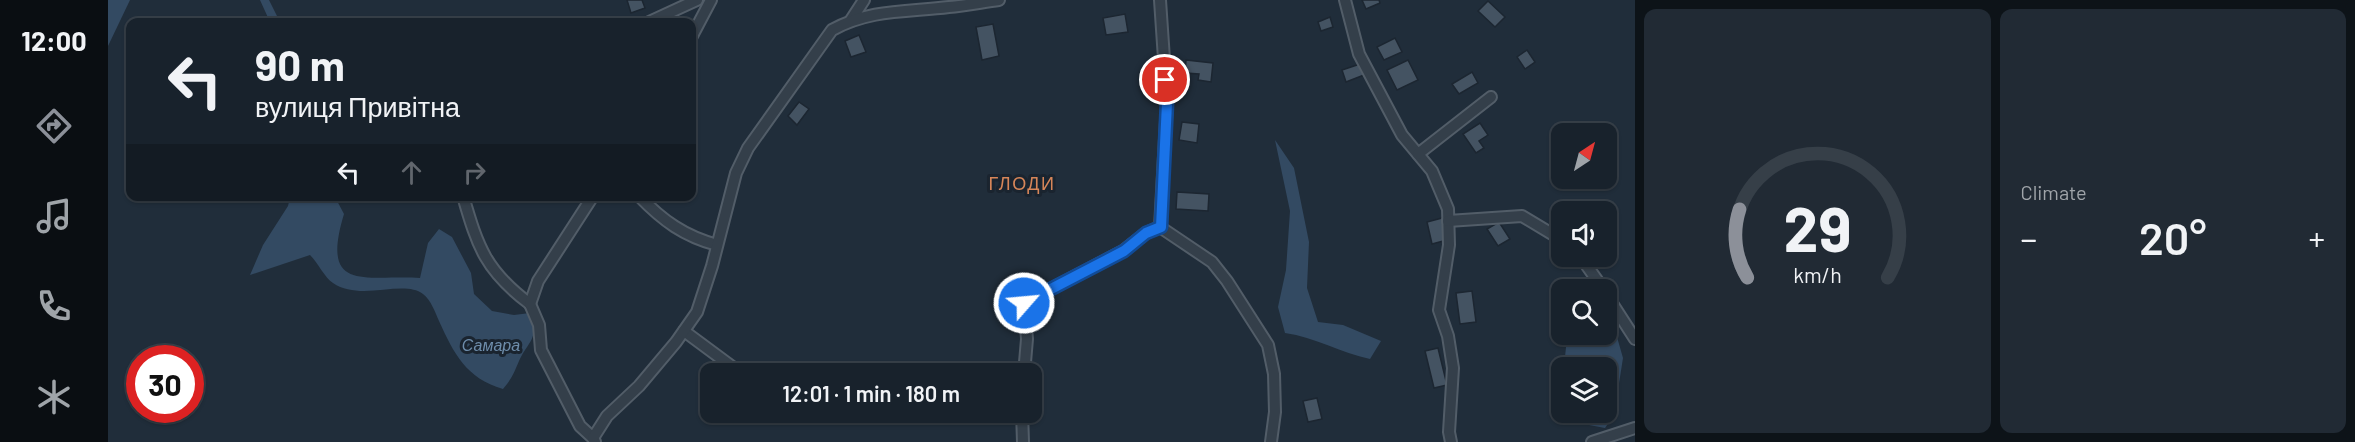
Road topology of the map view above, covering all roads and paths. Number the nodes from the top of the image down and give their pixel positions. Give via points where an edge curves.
1 (697, 0) edge
2 (711, 0) edge
3 (864, 0) edge
4 (999, 0) edge
5 (1160, 0) edge
6 (1345, 0) edge
7 (974, 2) edge
8 (657, 18) edge
9 (851, 20) junction
10 (696, 28) edge
11 (1491, 97) dead end
12 (1418, 154) junction
13 (465, 201) edge
14 (590, 201) edge
15 (644, 201) edge
16 (1448, 221) junction
17 (1161, 227) junction
18 (1551, 233) edge
19 (717, 245) junction
20 (530, 304) junction
21 (1617, 311) edge
22 (684, 332) junction
23 (1635, 339) edge
24 (727, 363) edge
25 (1025, 363) edge
26 (1022, 423) edge
27 (1635, 428) edge
28 (594, 440) edge
29 (1023, 442) edge
30 (1271, 442) edge
31 (1451, 442) edge
32 (1592, 442) edge

1 - 8 street
2 - 10 street
3 - 9 street
4 - 7 street
5 - 17 street via 1167,103
6 - 12 street via 1359,54 1402,135
7 - 9 street
9 - 19 street via 832,30 748,148 736,173
11 - 12 street
12 - 16 street via 1432,171 1448,209
13 - 20 street via 475,236 488,262 506,286
14 - 20 street via 538,280
15 - 19 street via 659,217 696,239
16 - 18 street via 1522,216
16 - 31 street via 1449,245 1439,310 1453,368
17 - 25 street via 1146,233 1124,251 1024,303
17 - 30 street via 1212,262 1268,345 1275,374
19 - 22 street via 697,312
20 - 28 street via 539,325 541,350 580,426
21 - 23 street
22 - 24 street
22 - 28 street via 639,387 607,416
26 - 29 street
27 - 32 street

